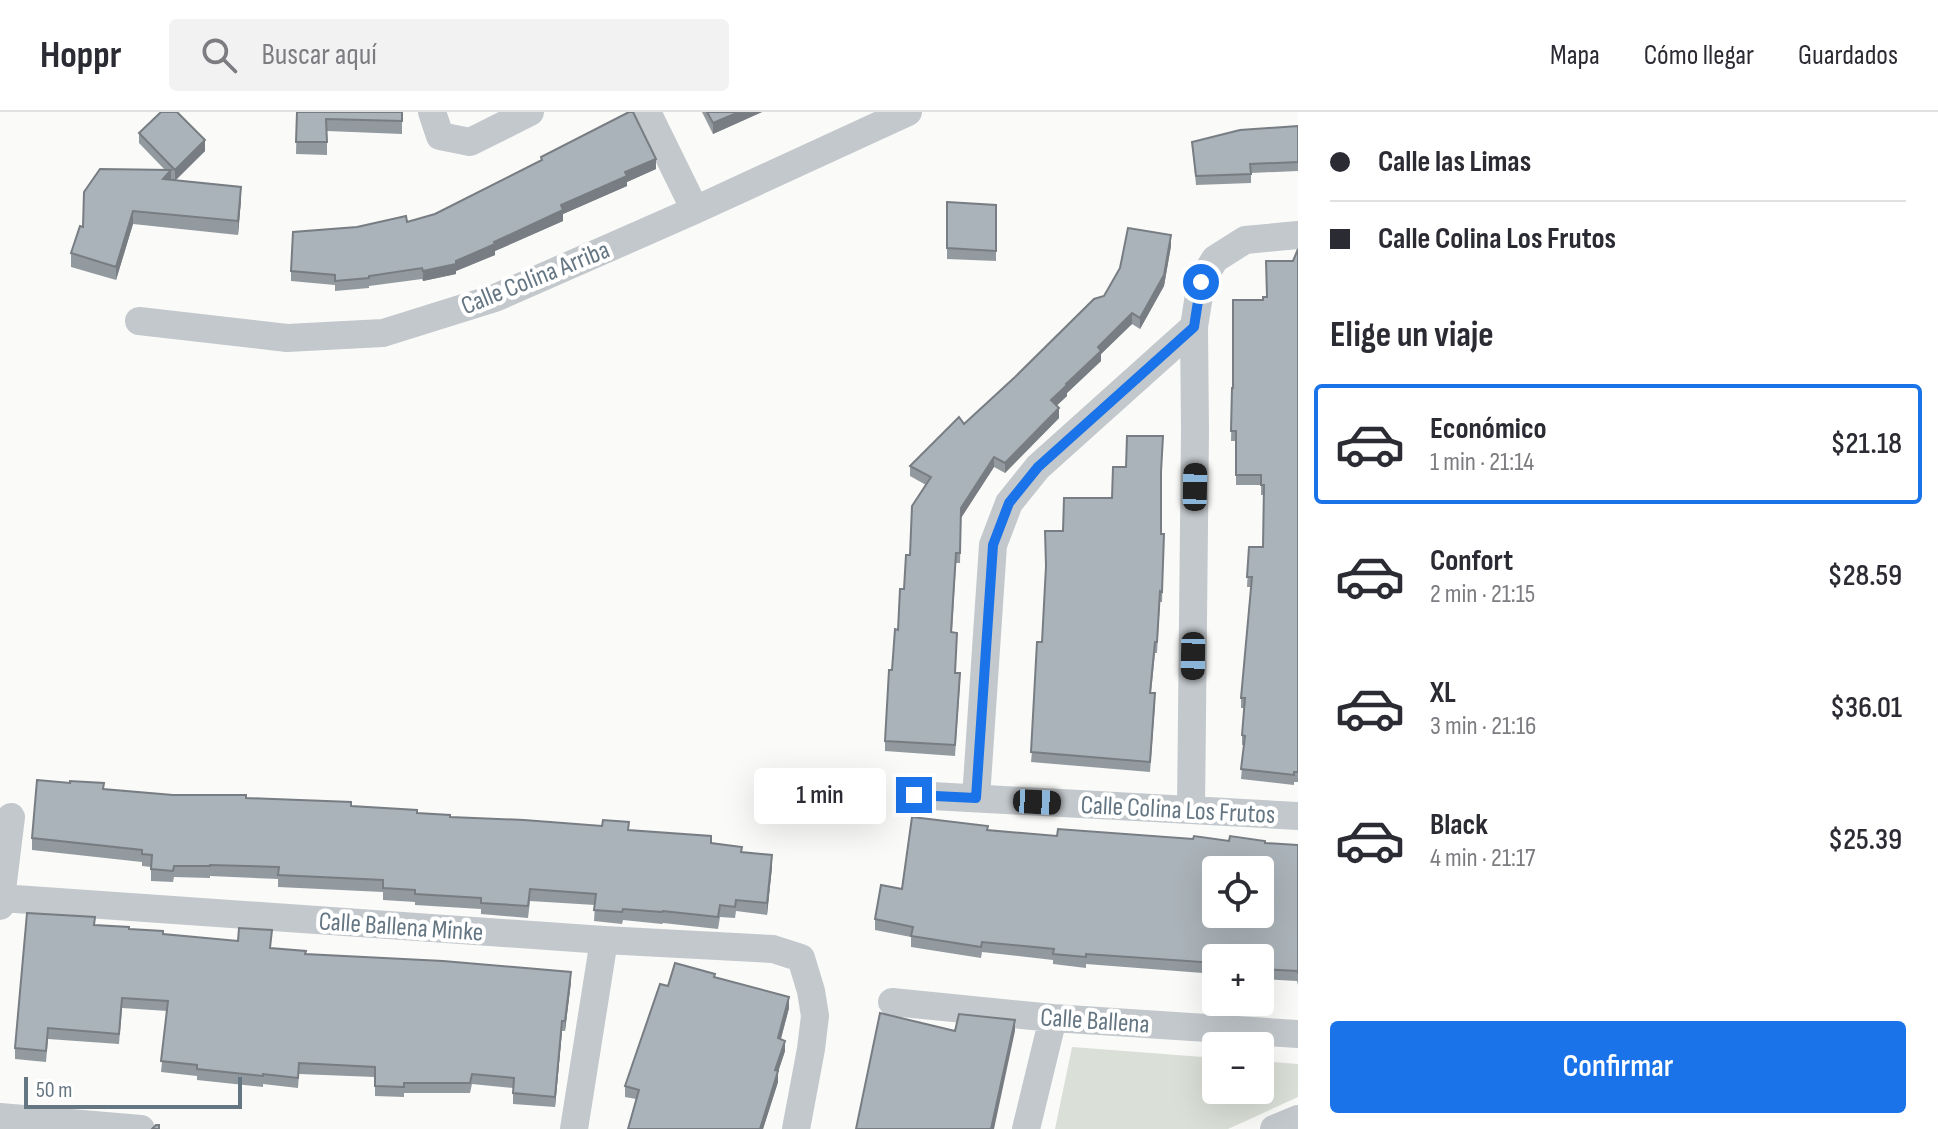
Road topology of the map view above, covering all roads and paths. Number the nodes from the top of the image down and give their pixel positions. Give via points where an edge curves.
1 (530, 112) edge
2 (647, 112) edge
3 (891, 115) edge
4 (436, 124) edge
5 (695, 210) junction
6 (1298, 235) edge
7 (139, 321) dead end
8 (1194, 327) junction
9 (914, 795) dead end
10 (976, 798) junction
11 (1191, 810) junction
12 (1298, 816) edge
13 (11, 817) dead end
14 (1, 898) edge
15 (0, 906) edge
16 (604, 940) junction
17 (892, 1002) dead end
18 (1053, 1018) junction
19 (1298, 1034) edge
20 (0, 1117) edge
21 (1298, 1119) edge
22 (141, 1129) edge
23 (574, 1129) edge
24 (796, 1129) edge
25 (1026, 1129) edge
26 (1274, 1129) edge

1 - 4 street via 470,142
2 - 5 street
3 - 5 street, Calle Colina Arriba
5 - 7 street, Calle Colina Arriba via 495,298 383,333 287,338
6 - 8 street via 1245,240 1215,259 1201,282
8 - 10 street via 1038,467 1009,503 993,545
8 - 11 street
9 - 10 street, Calle Colina Los Frutos
10 - 11 street, Calle Colina Los Frutos
11 - 12 street, Calle Colina Los Frutos
13 - 14 street
14 - 15 street
14 - 16 street, Calle Ballena Minke
16 - 23 street
16 - 24 street, Calle Ballena Minke via 773,949 801,958 815,1016
17 - 18 street, Calle Ballena
18 - 19 street, Calle Ballena
18 - 25 street
20 - 22 street
21 - 26 street

